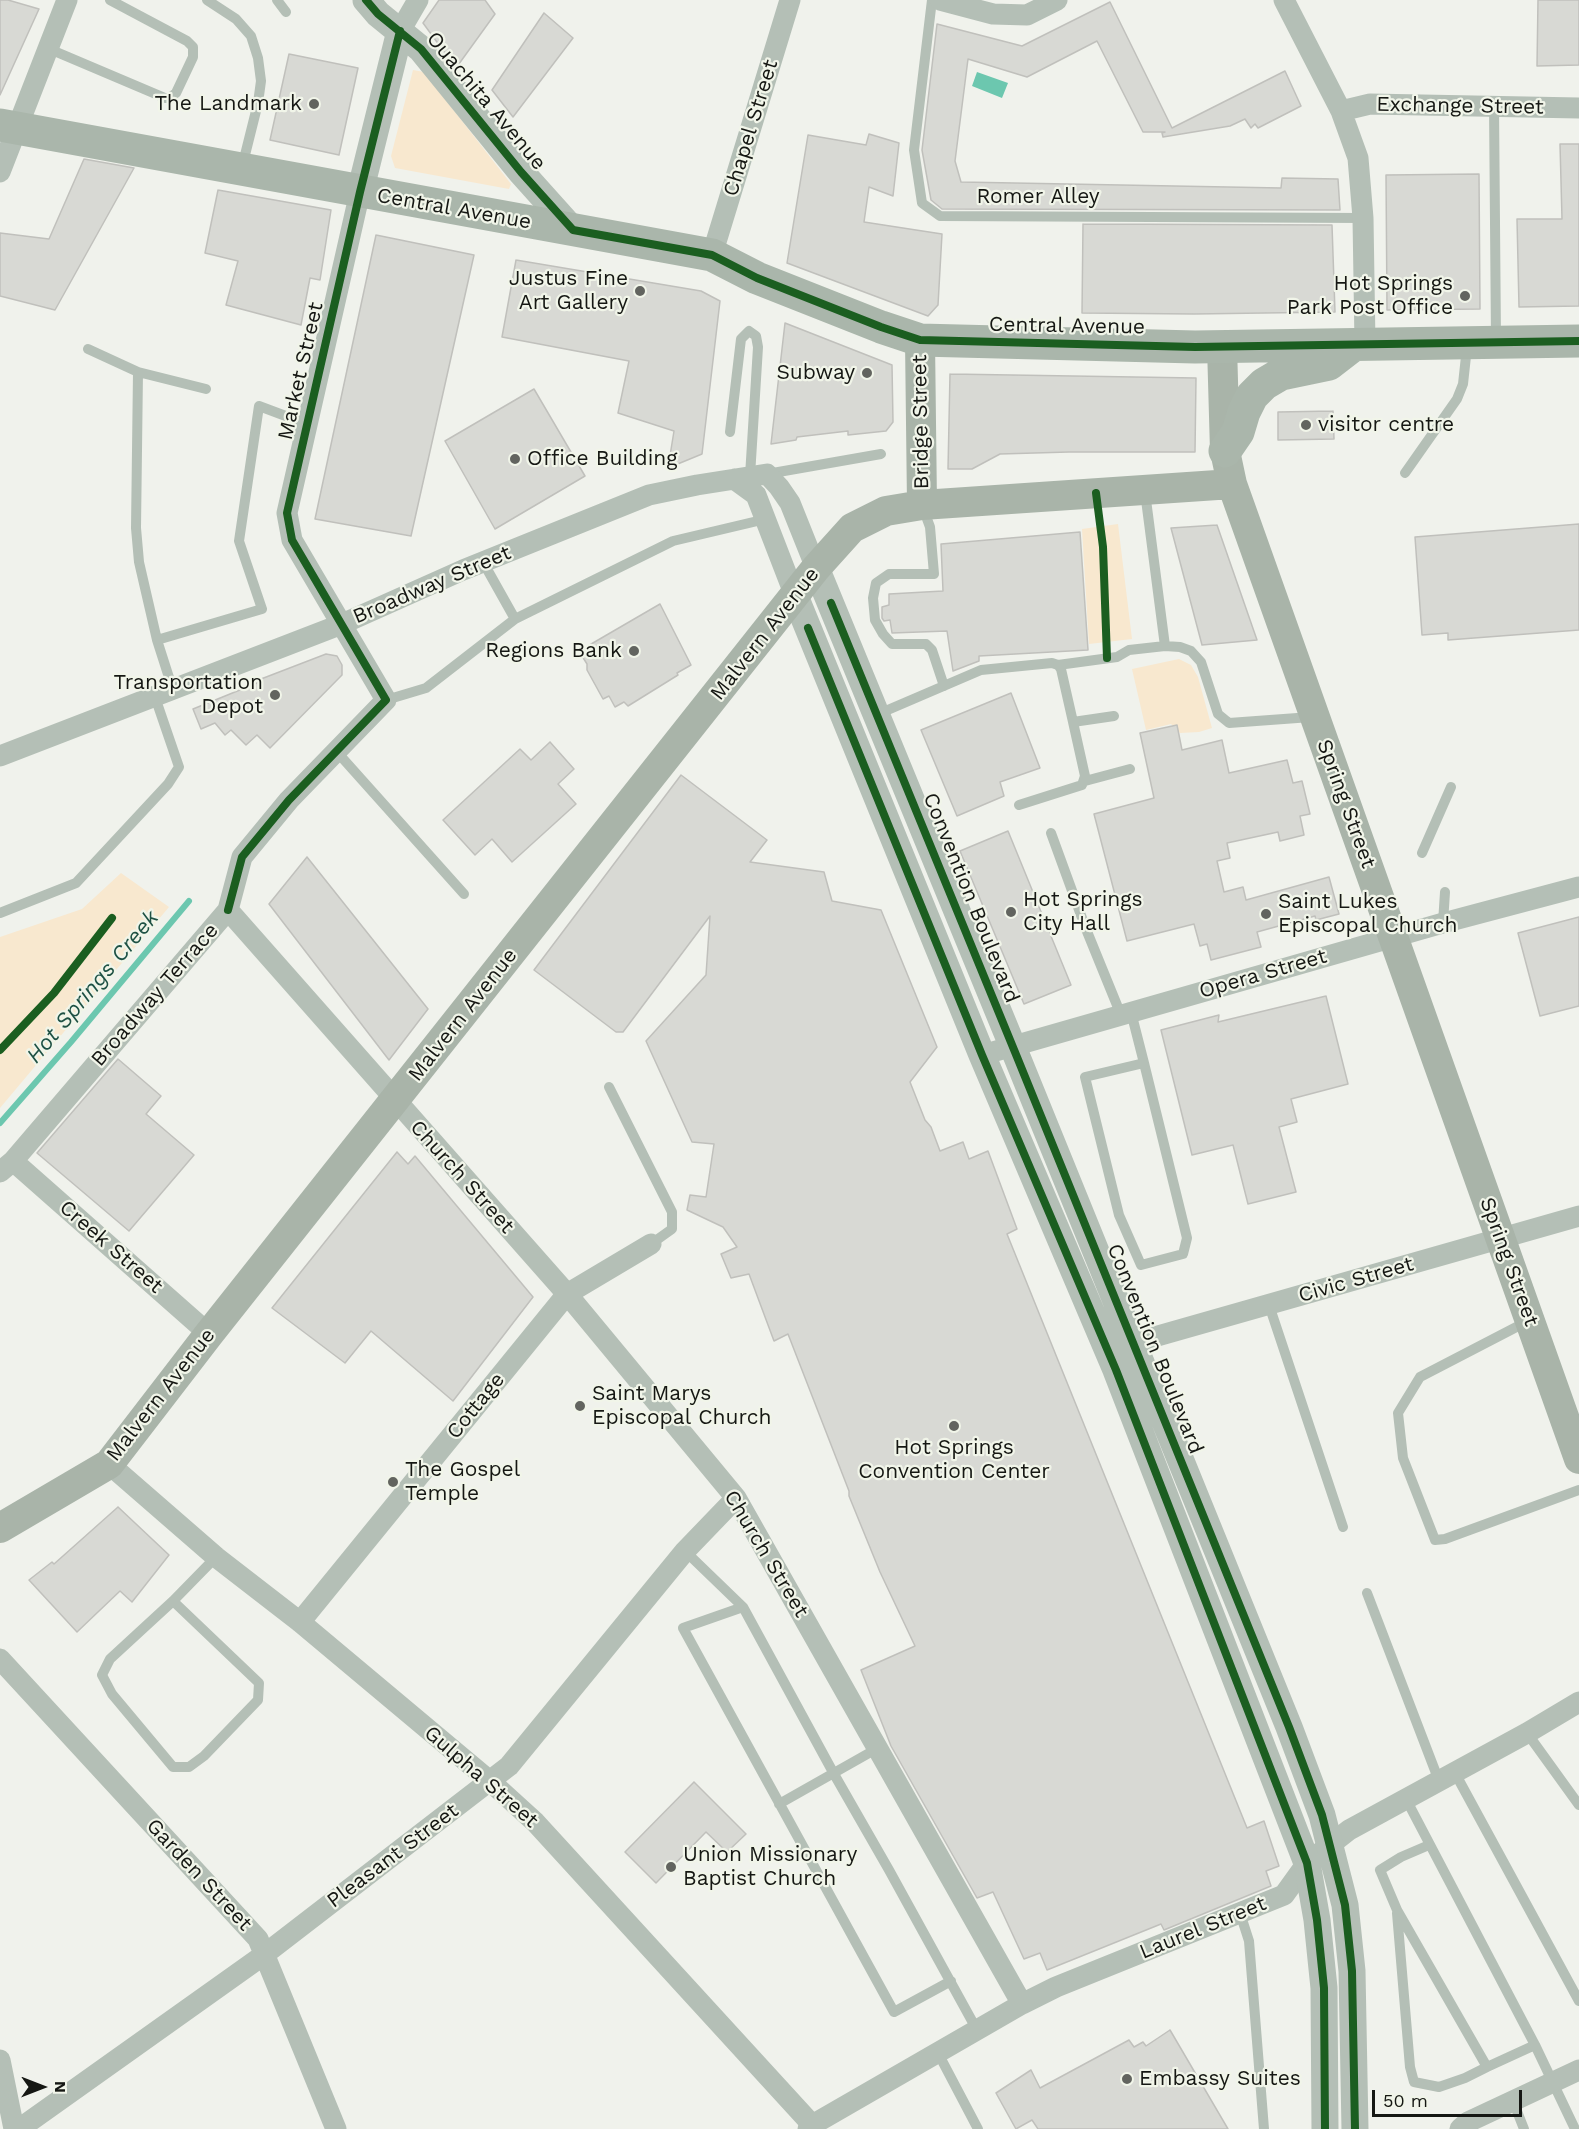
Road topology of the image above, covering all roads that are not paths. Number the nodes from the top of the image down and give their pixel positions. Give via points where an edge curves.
1 (67, 0) edge
2 (111, 0) edge
3 (207, 0) edge
4 (277, 0) edge
5 (366, 0) edge
6 (418, 0) edge
7 (790, 0) edge
8 (932, 0) edge
9 (940, 0) edge
10 (1057, 0) edge
11 (1284, 0) edge
12 (286, 12) dead end
13 (399, 31) junction
14 (48, 48) junction
15 (1494, 106) junction
16 (1579, 108) edge
17 (1341, 111) junction
18 (9, 126) edge
19 (241, 170) junction
20 (0, 172) edge
21 (360, 192) junction
22 (1363, 218) junction
23 (573, 230) junction
24 (712, 255) junction
25 (920, 340) junction
26 (1579, 341) edge
27 (1482, 342) junction
28 (1360, 344) junction
29 (1222, 346) junction
30 (88, 350) dead end
31 (138, 372) junction
32 (206, 389) dead end
33 (307, 424) junction
34 (730, 432) dead end
35 (1226, 451) junction
36 (881, 454) dead end
37 (1405, 473) dead end
38 (750, 477) junction
39 (1232, 484) junction
40 (1144, 490) junction
41 (922, 505) junction
42 (766, 519) junction
43 (483, 562) junction
44 (816, 568) junction
45 (795, 596) junction
46 (515, 619) junction
47 (342, 624) junction
48 (157, 640) junction
49 (1165, 646) junction
50 (1058, 665) junction
51 (944, 686) junction
52 (164, 693) junction
53 (386, 700) junction
54 (876, 715) junction
55 (1114, 716) dead end
56 (1315, 717) junction
57 (1074, 722) junction
58 (337, 752) junction
59 (0, 756) edge
60 (1130, 769) dead end
61 (1084, 781) junction
62 (1451, 787) dead end
63 (1019, 805) dead end
64 (1051, 833) dead end
65 (1422, 853) dead end
66 (1579, 887) edge
67 (1444, 892) dead end
68 (464, 894) dead end
69 (228, 910) junction
70 (0, 913) edge
71 (1443, 922) junction
72 (1394, 937) junction
73 (1126, 1014) junction
74 (1012, 1046) junction
75 (982, 1055) junction
76 (1144, 1063) junction
77 (609, 1087) dead end
78 (395, 1101) junction
79 (7, 1166) edge
80 (1579, 1216) edge
81 (1500, 1239) junction
82 (651, 1244) joint
83 (567, 1294) junction
84 (1269, 1305) junction
85 (1529, 1320) junction
86 (209, 1334) junction
87 (1133, 1343) junction
88 (1579, 1459) edge
89 (109, 1464) junction
90 (1579, 1490) edge
91 (736, 1498) junction
92 (1343, 1527) dead end
93 (0, 1528) edge
94 (685, 1551) junction
95 (216, 1557) junction
96 (1367, 1593) dead end
97 (173, 1601) junction
98 (743, 1607) junction
99 (300, 1622) junction
100 (0, 1659) edge
101 (1579, 1702) edge
102 (1527, 1733) junction
103 (878, 1748) junction
104 (834, 1774) junction
105 (1447, 1777) junction
106 (491, 1782) junction
107 (1407, 1799) junction
108 (779, 1804) junction
109 (1579, 1805) edge
110 (1330, 1843) junction
111 (1429, 1845) junction
112 (1307, 1863) junction
113 (1397, 1910) junction
114 (1240, 1913) junction
115 (265, 1954) junction
116 (951, 1981) junction
117 (1579, 2001) edge
118 (1022, 2004) junction
119 (977, 2030) junction
120 (1535, 2045) junction
121 (938, 2053) junction
122 (0, 2060) edge
123 (1487, 2067) junction
124 (1579, 2070) edge
125 (1554, 2082) junction
126 (1513, 2101) junction
127 (812, 2128) edge
128 (16, 2129) edge
129 (336, 2129) edge
130 (978, 2129) edge
131 (1264, 2129) edge
132 (1325, 2129) edge
133 (1355, 2129) edge
134 (1460, 2129) edge
135 (1524, 2129) edge
136 (1575, 2129) edge

1 - 14 street
2 - 14 lane via 193,47 194,57 176,93 165,98
3 - 19 lane via 236,19 250,36 258,58 258,103
4 - 12 lane
5 - 13 street, Ouachita Avenue
6 - 13 street, Market Street
7 - 24 street, Chapel Street
8 - 22 lane, Romer Alley via 914,150 922,203 940,216
9 - 10 street via 993,14 1027,15
11 - 17 street
13 - 21 street, Market Street
13 - 23 street, Ouachita Avenue via 421,49
14 - 18 street
15 - 16 street, Exchange Street
15 - 17 street, Exchange Street via 1370,105
15 - 27 lane
17 - 22 street via 1358,158
18 - 19 main road, Central Avenue
18 - 20 street
19 - 21 main road, Central Avenue
21 - 23 main road, Central Avenue
21 - 33 street, Market Street
22 - 28 street
23 - 24 main road, Central Avenue
24 - 25 main road, Central Avenue via 757,278
25 - 29 main road, Central Avenue
25 - 41 main road, Bridge Street
26 - 27 main road, Central Avenue
27 - 28 main road, Central Avenue
27 - 37 lane via 1457,399
28 - 29 main road, Central Avenue
28 - 35 main road via 1329,364 1281,374 1264,384 1251,396 1238,432
29 - 35 main road, Spring Street
30 - 31 lane
31 - 32 lane
31 - 48 lane via 136,528 139,562
33 - 47 street, Market Street via 287,513 292,540
33 - 48 lane via 259,406 239,541 262,609
34 - 38 lane via 741,339 749,332 756,336 758,347
35 - 39 main road, Spring Street
36 - 38 lane
38 - 42 street
38 - 43 street, Broadway Street via 649,495
38 - 44 street via 779,487 790,503
39 - 40 main road, Malvern Avenue
39 - 56 main road, Spring Street
40 - 41 main road, Malvern Avenue
40 - 49 lane
41 - 44 main road, Malvern Avenue via 886,511 852,528
41 - 51 lane via 931,533 934,574 889,574 876,583 875,620 892,644 926,644 932,650
42 - 45 street
42 - 46 lane via 673,541
43 - 46 lane
43 - 47 street, Broadway Street
44 - 45 main road, Malvern Avenue
44 - 54 street, Convention Boulevard
45 - 75 street
45 - 78 main road, Malvern Avenue
46 - 53 lane via 426,688
47 - 52 street, Broadway Street
47 - 53 street, Market Street
48 - 52 lane
49 - 50 lane
49 - 56 lane via 1191,651 1201,662 1218,714 1229,723
50 - 51 lane via 981,670
50 - 57 lane
51 - 54 lane
52 - 59 street, Broadway Street
52 - 70 lane via 179,767 168,784 76,883
53 - 58 street, Broadway Terrace
54 - 74 street, Convention Boulevard
55 - 57 lane
56 - 72 main road, Spring Street
57 - 61 lane
58 - 68 lane
58 - 69 street, Broadway Terrace via 289,800 242,857
60 - 61 lane
61 - 63 lane via 1082,785
62 - 65 lane
64 - 73 lane via 1086,930
66 - 71 street, Opera Street
67 - 71 lane
69 - 78 street, Church Street
69 - 79 street, Broadway Terrace
71 - 72 street, Opera Street
72 - 73 street, Opera Street
72 - 81 main road, Spring Street
73 - 74 street, Opera Street
73 - 76 lane
74 - 75 street, Opera Street
74 - 87 street, Convention Boulevard
75 - 112 street via 1116,1370
76 - 76 lane via 1187,1238 1183,1254 1141,1265 1119,1215 1085,1077
77 - 82 lane via 672,1212 672,1229
78 - 83 street, Church Street
78 - 86 main road, Malvern Avenue
79 - 86 street, Creek Street
80 - 81 street, Civic Street
81 - 84 street, Civic Street
81 - 85 main road, Spring Street
82 - 83 street, Cottage
83 - 91 street, Church Street
83 - 99 street, Cottage
84 - 87 street, Civic Street
84 - 92 lane
85 - 88 main road, Spring Street
85 - 90 lane via 1419,1377 1398,1413 1403,1458 1435,1540
86 - 89 main road, Malvern Avenue
87 - 110 street, Convention Boulevard via 1289,1727
89 - 93 main road, Malvern Avenue
89 - 95 street, Gulpha Street
91 - 94 street, Pleasant Street
91 - 103 street, Church Street
94 - 98 lane
94 - 106 street, Pleasant Street via 509,1766
95 - 97 lane
95 - 99 street, Gulpha Street
96 - 105 lane
97 - 97 lane via 110,1659 102,1675 112,1694 173,1767 189,1767 258,1700 259,1683
98 - 104 lane
98 - 108 lane via 683,1628
99 - 106 street, Gulpha Street
100 - 115 street, Garden Street via 258,1939
101 - 102 street, Laurel Street
102 - 105 street, Laurel Street
102 - 109 lane
103 - 104 lane
103 - 118 street, Church Street
104 - 108 lane
104 - 116 lane
105 - 107 street, Laurel Street
105 - 117 lane
106 - 115 street, Pleasant Street
106 - 127 street, Gulpha Street via 535,1822
107 - 110 street, Laurel Street
107 - 111 lane
108 - 116 lane via 894,2012
110 - 112 street, Laurel Street
110 - 133 street, Convention Boulevard via 1345,1905 1352,1971
111 - 113 lane via 1380,1870
111 - 120 lane
112 - 114 street, Laurel Street via 1284,1895
112 - 132 street via 1324,1988
113 - 123 lane
113 - 123 lane via 1414,2082 1439,2087
114 - 118 street, Laurel Street
114 - 131 lane via 1248,1941
115 - 128 street, Pleasant Street
115 - 129 street, Garden Street
116 - 119 lane
118 - 119 street, Laurel Street
119 - 121 street, Laurel Street
120 - 123 lane
120 - 125 lane
121 - 127 street, Laurel Street
121 - 130 lane
122 - 128 street
124 - 125 street
125 - 126 street
125 - 136 lane
126 - 134 street
126 - 135 lane

